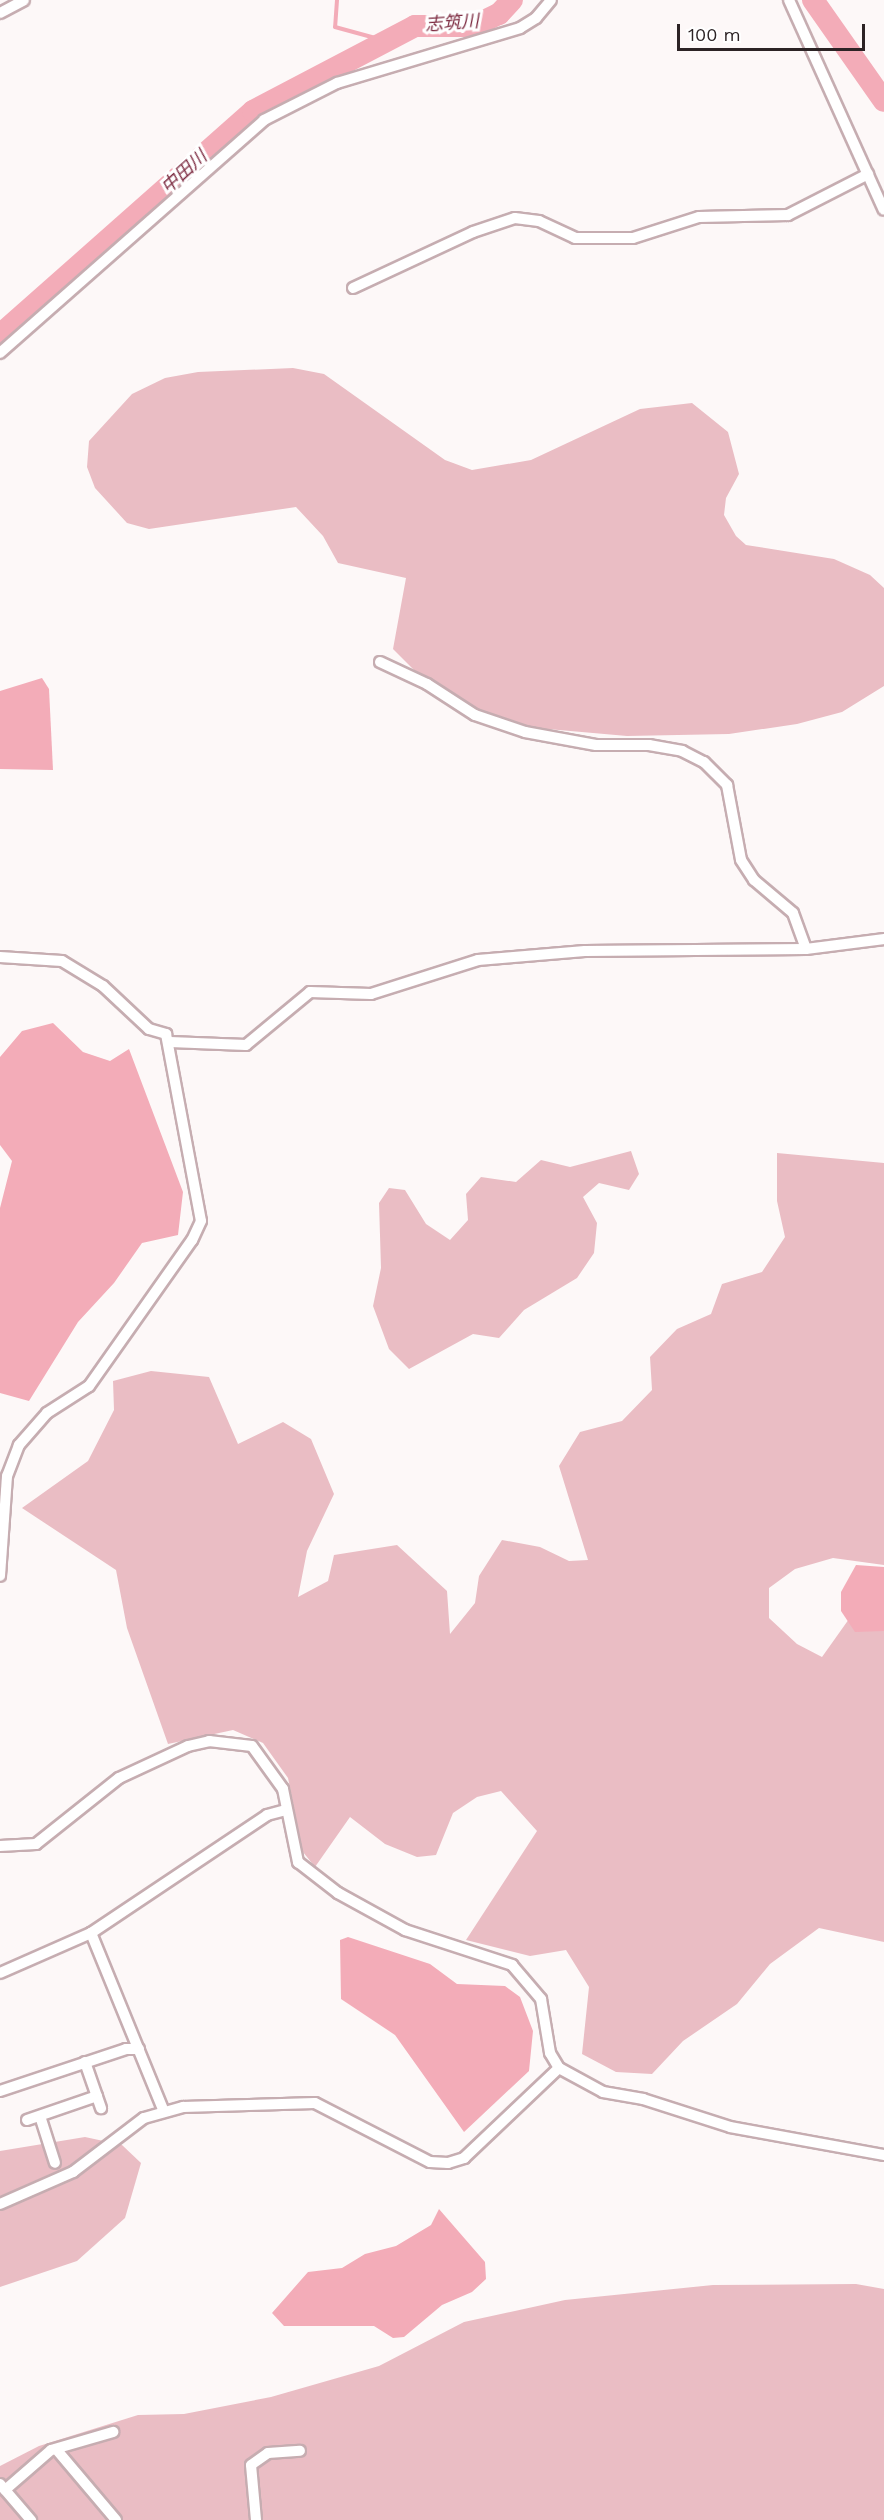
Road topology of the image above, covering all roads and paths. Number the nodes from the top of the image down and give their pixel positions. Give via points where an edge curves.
1 (24, 0) edge
2 (551, 0) edge
3 (789, 0) edge
4 (0, 13) edge
5 (868, 174) junction
6 (884, 210) edge
7 (353, 288) dead end
8 (0, 353) edge
9 (380, 662) dead end
10 (884, 939) edge
11 (806, 949) junction
12 (0, 957) edge
13 (170, 1042) junction
14 (0, 1576) edge
15 (286, 1810) junction
16 (0, 1846) edge
17 (91, 1933) junction
18 (0, 1973) edge
19 (139, 2049) junction
20 (86, 2062) junction
21 (559, 2068) junction
22 (0, 2091) edge
23 (97, 2096) junction
24 (101, 2108) dead end
25 (164, 2112) junction
26 (40, 2116) junction
27 (27, 2120) dead end
28 (884, 2156) edge
29 (55, 2163) dead end
30 (0, 2204) edge
31 (113, 2432) dead end
32 (56, 2449) junction
33 (300, 2451) dead end
34 (2, 2487) edge
35 (31, 2520) edge
36 (116, 2520) edge
37 (256, 2520) edge

1 - 4 street
2 - 8 street via 536,18 520,28 337,83 264,120
3 - 5 street
5 - 6 street
5 - 7 street via 788,215 699,217 633,238 575,238 539,221 515,218 473,232
9 - 11 street via 427,684 475,716 525,732 596,745 649,745 682,751 704,762 727,785 741,860 754,880 793,913
10 - 11 street
11 - 13 street via 585,951 478,960 371,993 310,992 246,1045
12 - 13 street via 62,961 103,986 137,1021 166,1034
13 - 14 street via 170,1067 201,1221 192,1240 89,1386 47,1413 19,1445 7,1476
15 - 16 street via 277,1776 252,1746 209,1741 119,1778 36,1844
15 - 17 street via 267,1815
15 - 21 street via 298,1862 338,1893 405,1930 512,1965 529,1980 541,1999 550,2053
17 - 18 street
17 - 19 street
19 - 20 street
19 - 25 street
20 - 22 street
20 - 23 street
21 - 25 street via 464,2158 448,2163 430,2162 315,2103
21 - 28 street via 603,2092 643,2099 730,2127
23 - 24 street
23 - 26 street
25 - 30 street via 119,2133 73,2172
26 - 27 street
26 - 29 street
31 - 32 street
32 - 34 street
32 - 36 street
33 - 37 street via 268,2453 251,2465
34 - 35 street

